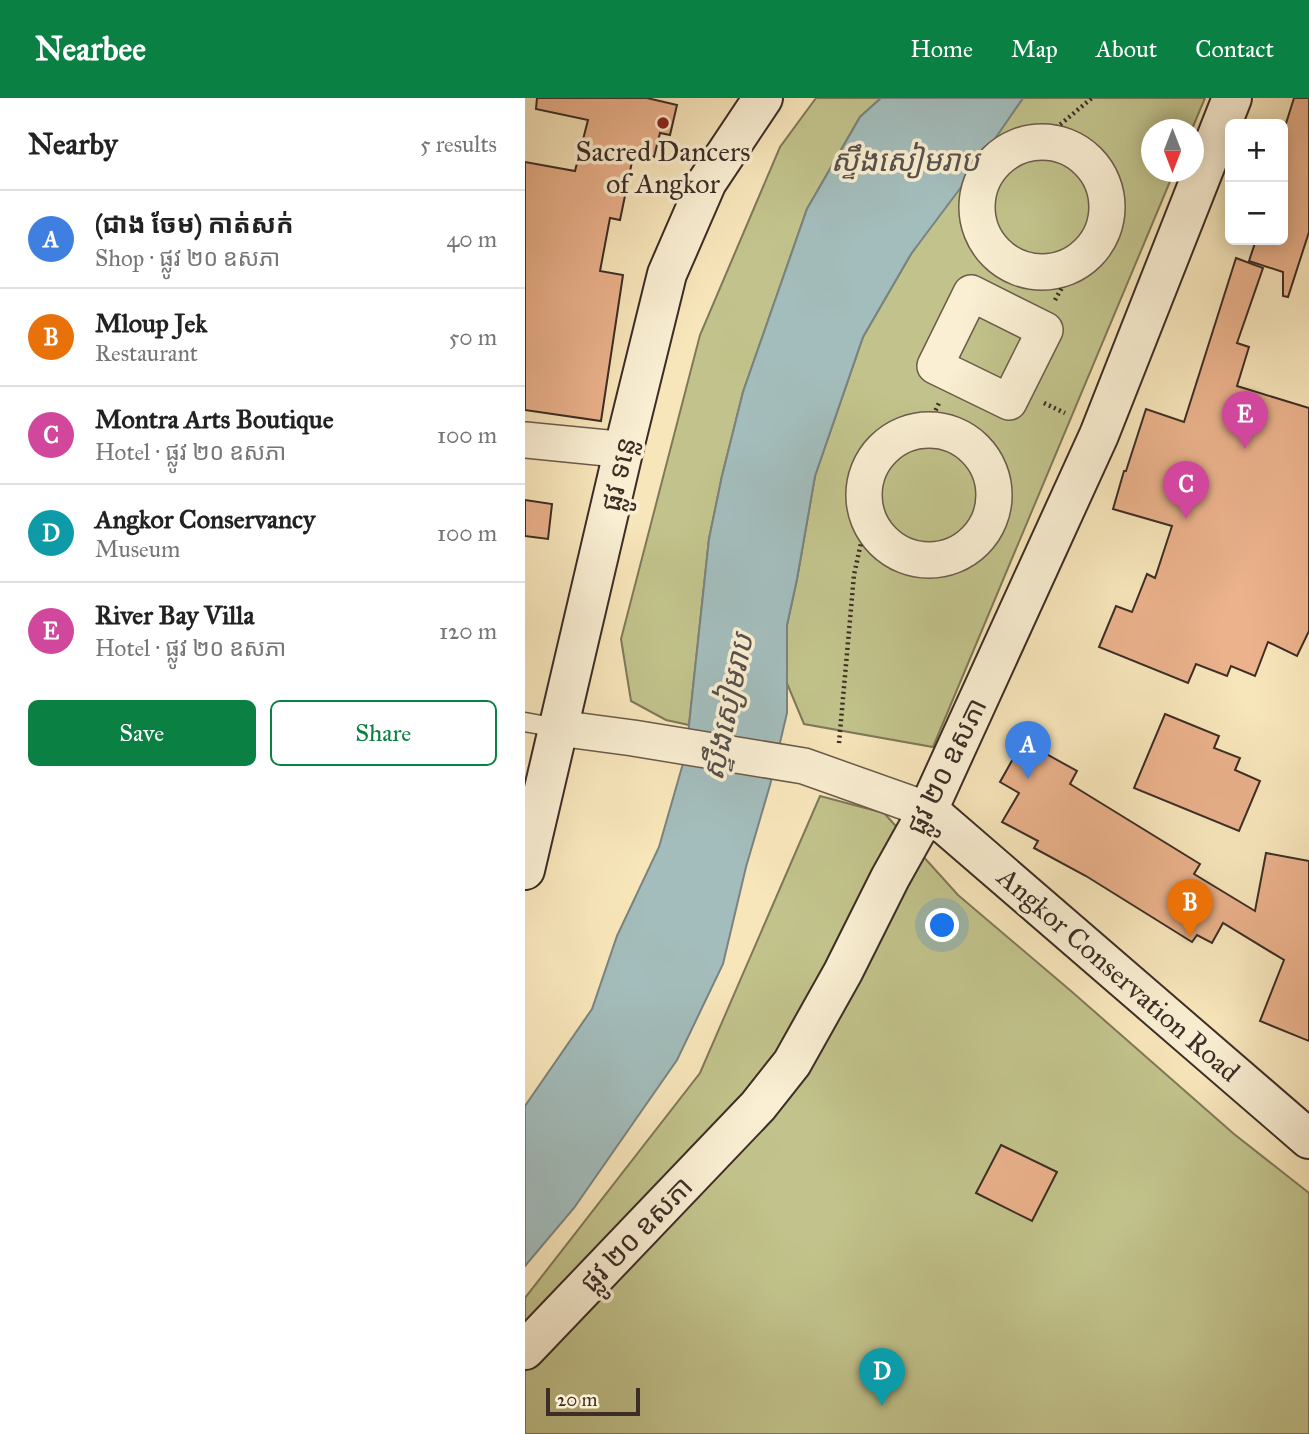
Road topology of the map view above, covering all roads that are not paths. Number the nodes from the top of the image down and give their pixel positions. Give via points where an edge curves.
1 (763, 98) edge
2 (1232, 98) edge
3 (1077, 261) joint
4 (525, 440) edge
5 (624, 447) junction
6 (542, 725) edge
7 (928, 810) junction
8 (525, 870) edge
9 (1309, 1139) edge
10 (525, 1350) edge

1 - 5 street, ផ្លូវ ទន្លេ via 706,182 667,274
2 - 7 street, ផ្លូវ ២០ ឧសភា via 1099,435
3 - 3 street via 1062,269 1028,270 997,255 987,242 979,227 978,193 993,163 1006,152 1039,142 1055,144 1071,149 1097,172 1104,187 1106,220 1100,237
4 - 5 street
5 - 6 street, ផ្លូវ ទន្លេ
6 - 7 street via 804,766
6 - 8 street, ផ្លូវ ទន្លេ
7 - 9 street, Angkor Conservation Road
7 - 10 street, ផ្លូវ ២០ ឧសភា via 792,1063 758,1106

